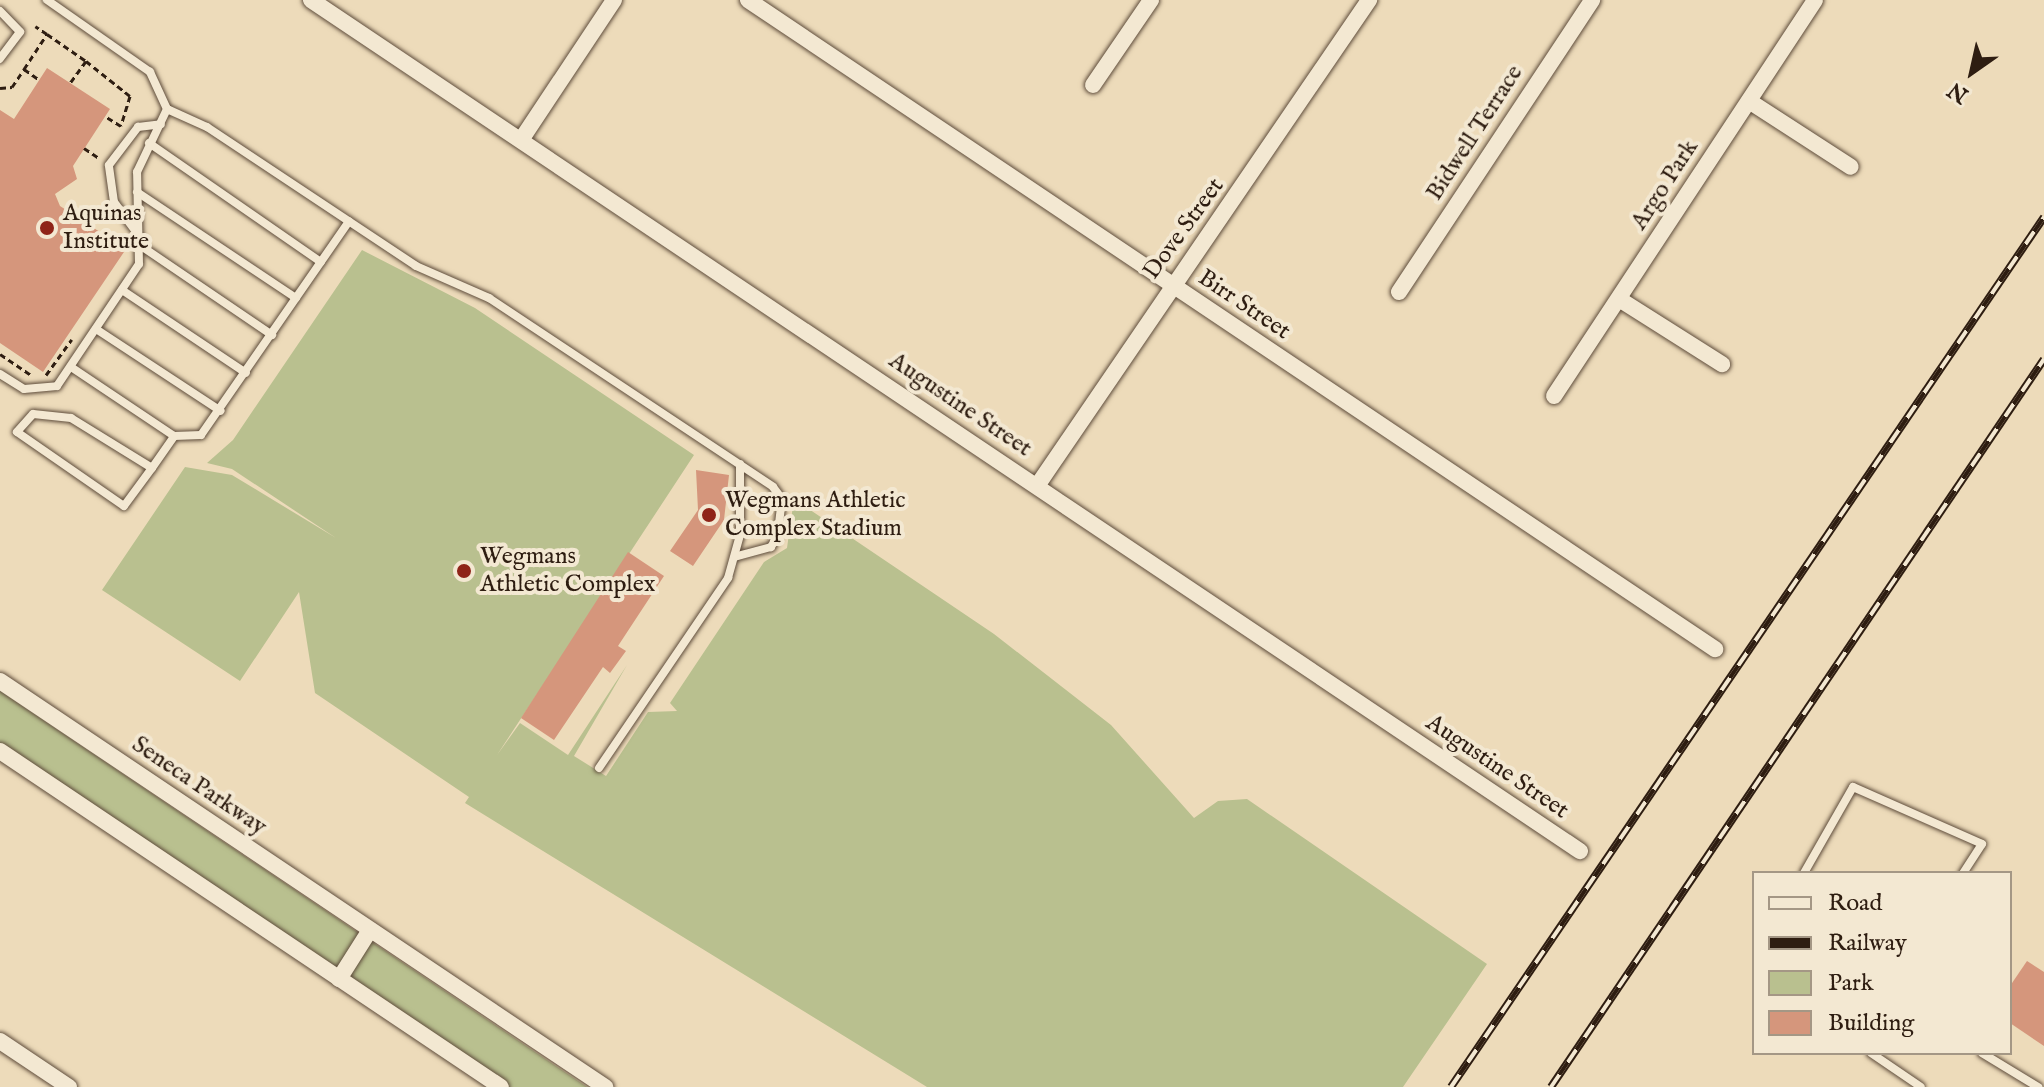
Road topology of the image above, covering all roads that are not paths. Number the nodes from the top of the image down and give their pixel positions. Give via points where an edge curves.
1 (47, 0) edge
2 (311, 0) edge
3 (614, 0) edge
4 (748, 0) edge
5 (1151, 0) edge
6 (1369, 0) edge
7 (1592, 0) edge
8 (1815, 0) edge
9 (0, 11) edge
10 (0, 59) edge
11 (1093, 85) dead end
12 (1749, 101) junction
13 (167, 109) junction
14 (161, 124) junction
15 (521, 140) junction
16 (149, 143) junction
17 (1851, 167) dead end
18 (137, 192) junction
19 (349, 221) junction
20 (144, 246) junction
21 (321, 262) junction
22 (1172, 286) junction
23 (122, 290) junction
24 (1399, 292) dead end
25 (296, 298) junction
26 (1619, 299) junction
27 (96, 329) junction
28 (272, 335) junction
29 (1722, 364) dead end
30 (71, 367) junction
31 (246, 373) junction
32 (0, 374) edge
33 (1554, 396) dead end
34 (221, 411) junction
35 (174, 436) junction
36 (740, 464) junction
37 (152, 468) junction
38 (1037, 486) junction
39 (737, 556) junction
40 (1715, 649) dead end
41 (0, 681) edge
42 (0, 751) edge
43 (599, 768) dead end
44 (1580, 851) dead end
45 (1805, 871) edge
46 (1964, 871) edge
47 (370, 930) junction
48 (339, 979) junction
49 (0, 1041) edge
50 (1874, 1055) edge
51 (1985, 1055) edge
52 (69, 1087) edge
53 (501, 1087) edge
54 (605, 1087) edge
55 (1921, 1087) edge
56 (2038, 1087) edge

1 - 13 lane via 150,72
2 - 15 street, Augustine Street
3 - 15 street
4 - 22 street, Birr Street
5 - 11 street
6 - 22 street, Dove Street
7 - 24 street, Bidwell Terrace
8 - 12 street, Argo Park
9 - 10 lane via 20,32
12 - 17 street
12 - 26 street, Argo Park
13 - 14 lane
13 - 19 lane via 207,127
14 - 16 lane
14 - 20 lane via 138,127 109,165 114,202
15 - 38 street, Augustine Street
16 - 18 lane
16 - 21 lane
18 - 20 lane
18 - 25 lane
19 - 21 lane
19 - 36 lane via 416,266 489,298
20 - 23 lane
20 - 28 lane
21 - 25 lane
22 - 38 street, Dove Street
22 - 40 street, Birr Street
23 - 27 lane
23 - 31 lane
25 - 28 lane
26 - 29 street
26 - 33 street, Argo Park
27 - 30 lane
27 - 34 lane
28 - 31 lane
30 - 32 lane via 45,391 24,389
30 - 35 lane
31 - 34 lane
34 - 35 lane via 201,435
35 - 37 lane
36 - 39 lane
36 - 39 lane via 782,499 771,547
37 - 37 lane via 124,506 17,432 33,414 71,418
38 - 44 street, Augustine Street
39 - 43 lane
41 - 47 street, Seneca Parkway
42 - 48 street
45 - 46 lane via 1853,787 1982,844
47 - 48 street
47 - 54 street, Seneca Parkway
48 - 53 street
49 - 52 street
50 - 55 lane
51 - 56 lane

